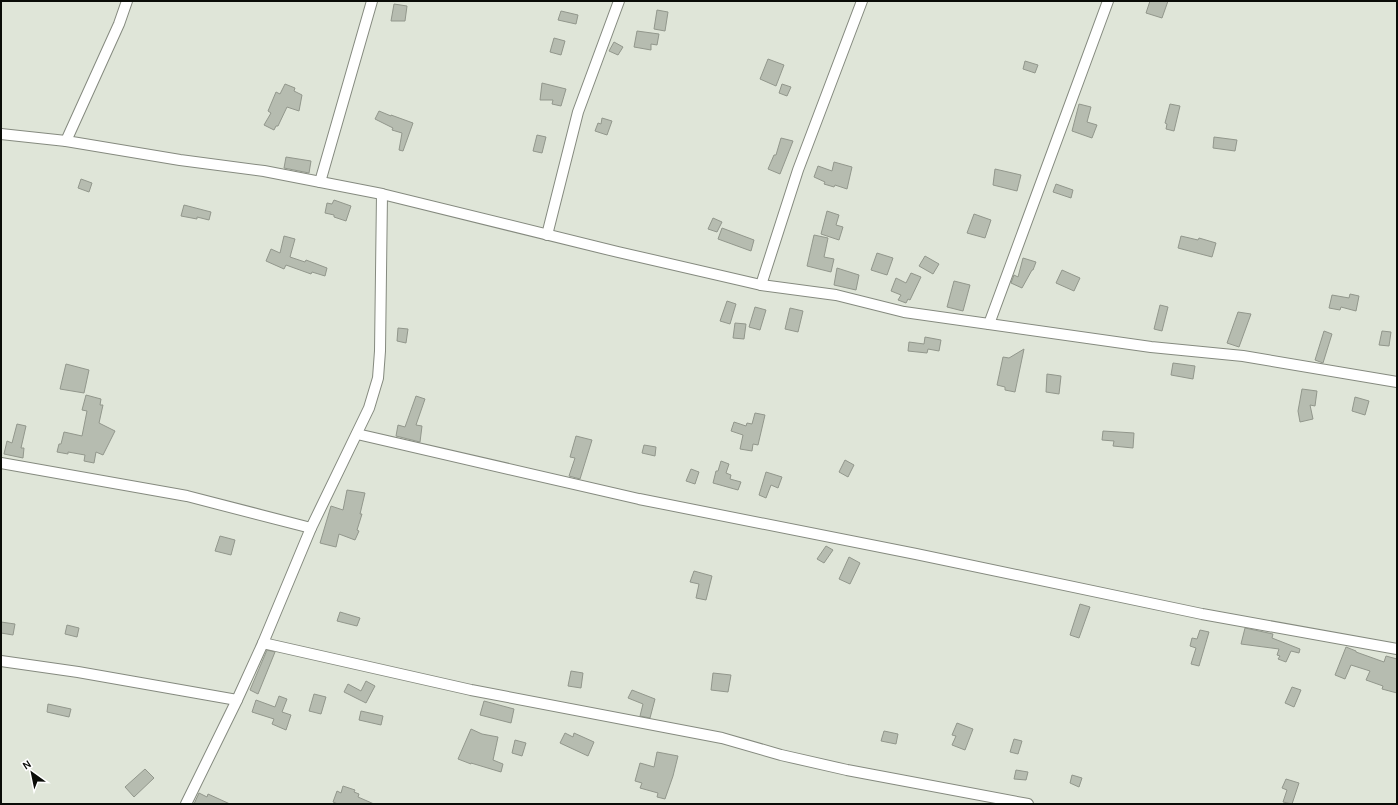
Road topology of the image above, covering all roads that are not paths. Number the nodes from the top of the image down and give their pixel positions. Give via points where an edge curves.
1 (128, 1) edge
2 (372, 1) edge
3 (619, 1) edge
4 (862, 1) edge
5 (1108, 1) edge
6 (1, 134) edge
7 (66, 141) junction
8 (320, 182) junction
9 (382, 194) junction
10 (547, 235) junction
11 (761, 285) junction
12 (988, 324) junction
13 (1397, 382) edge
14 (357, 434) junction
15 (1, 463) edge
16 (311, 528) junction
17 (263, 643) junction
18 (1397, 649) edge
19 (1, 661) edge
20 (237, 700) junction
21 (186, 804) edge
22 (1028, 804) edge

1 - 7 street
2 - 8 street
3 - 10 street via 578,112
4 - 11 street via 798,170
5 - 12 street
6 - 7 street
7 - 8 street
8 - 9 street
9 - 10 street
9 - 14 street via 378,378 369,408
10 - 11 street
11 - 12 street via 836,295 904,312
12 - 13 street via 1151,347 1243,356
14 - 16 street
14 - 18 street via 647,500 1202,614
15 - 16 street via 187,496
16 - 17 street
17 - 20 street
17 - 22 street via 471,690 722,738 847,770
19 - 20 street
20 - 21 street

